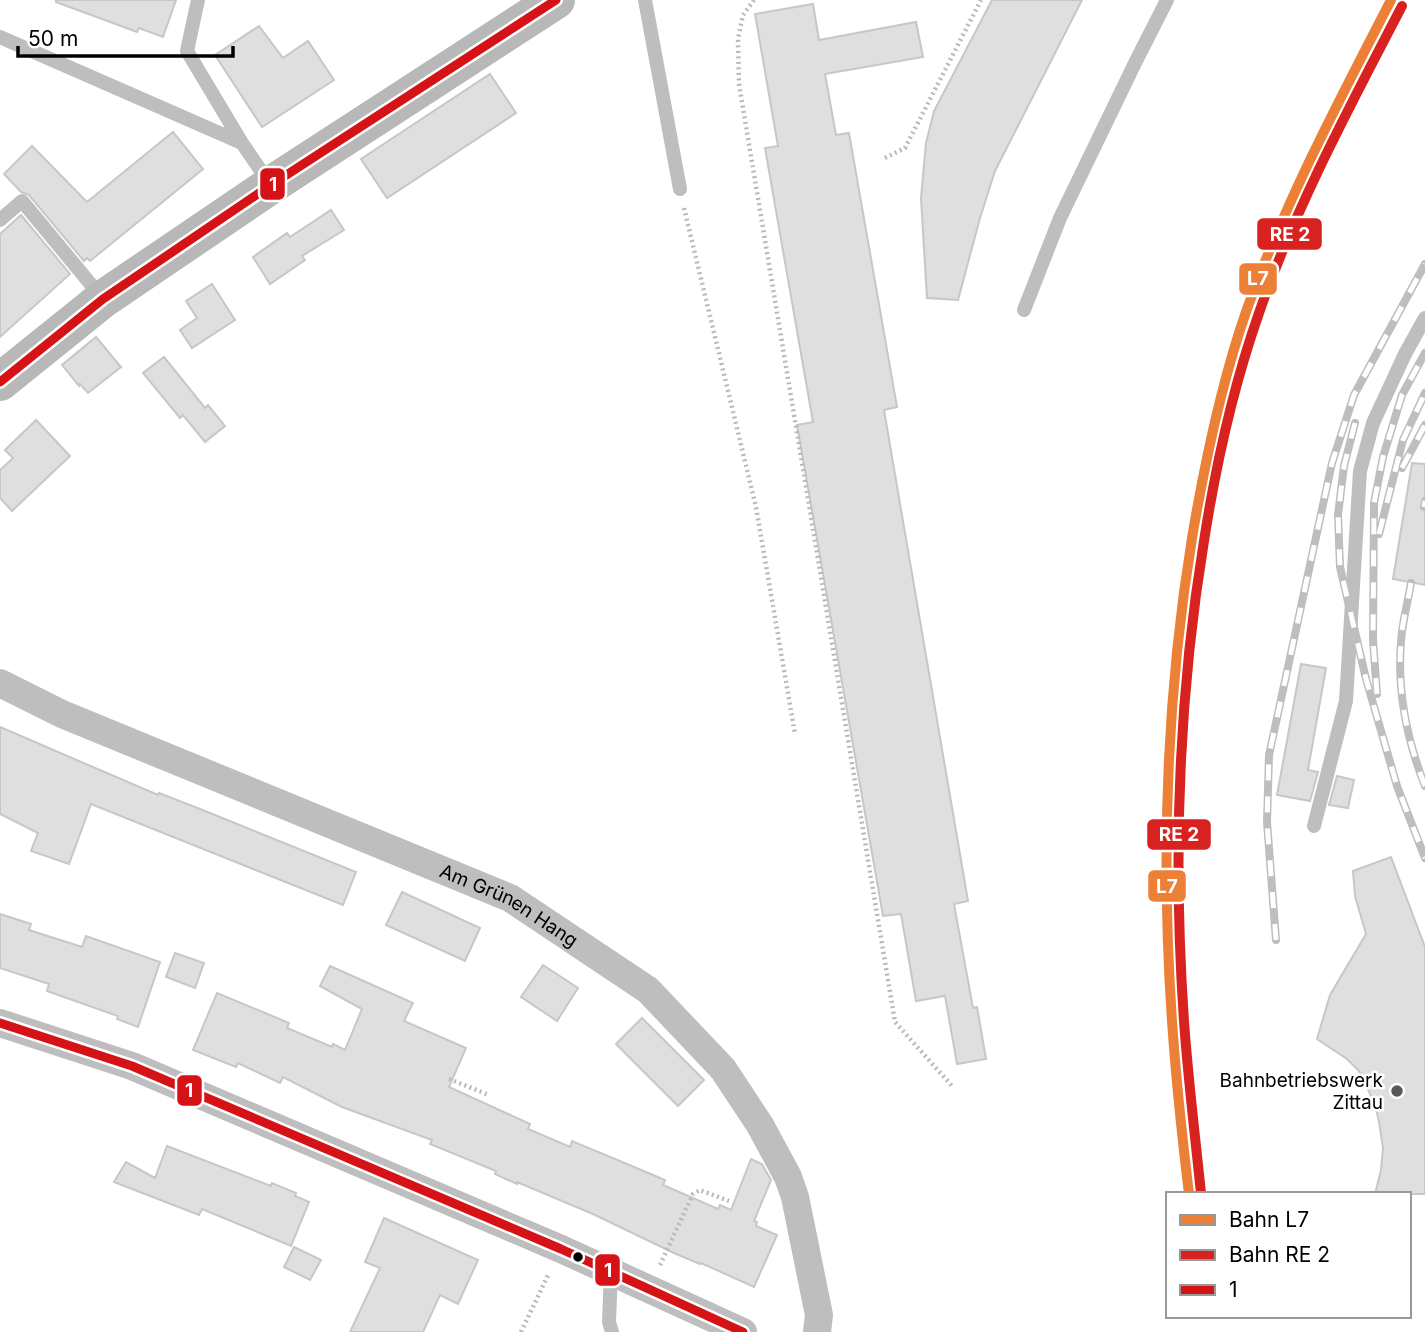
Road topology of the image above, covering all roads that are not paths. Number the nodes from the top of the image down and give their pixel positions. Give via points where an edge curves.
1 (198, 0) edge
2 (556, 0) edge
3 (645, 0) edge
4 (1167, 0) edge
5 (0, 37) edge
6 (242, 143) junction
7 (271, 185) junction
8 (680, 189) road end
9 (0, 220) edge
10 (103, 299) junction
11 (1024, 310) dead end
12 (1425, 318) edge
13 (0, 382) edge
14 (0, 683) edge
15 (1314, 826) dead end
16 (0, 1023) edge
17 (611, 1271) junction
18 (612, 1332) edge
19 (743, 1332) edge
20 (817, 1332) edge

1 - 6 lane via 187,51
2 - 7 street
3 - 8 lane
4 - 11 lane via 1060,218
5 - 6 lane
6 - 7 lane
7 - 10 street
9 - 10 lane via 22,201
10 - 13 street
12 - 15 lane via 1373,423 1360,471 1346,701
14 - 20 street, Am Grünen Hang via 62,714 510,898 648,990 723,1069 788,1177 819,1315
16 - 17 street via 132,1066
17 - 18 lane
17 - 19 street

